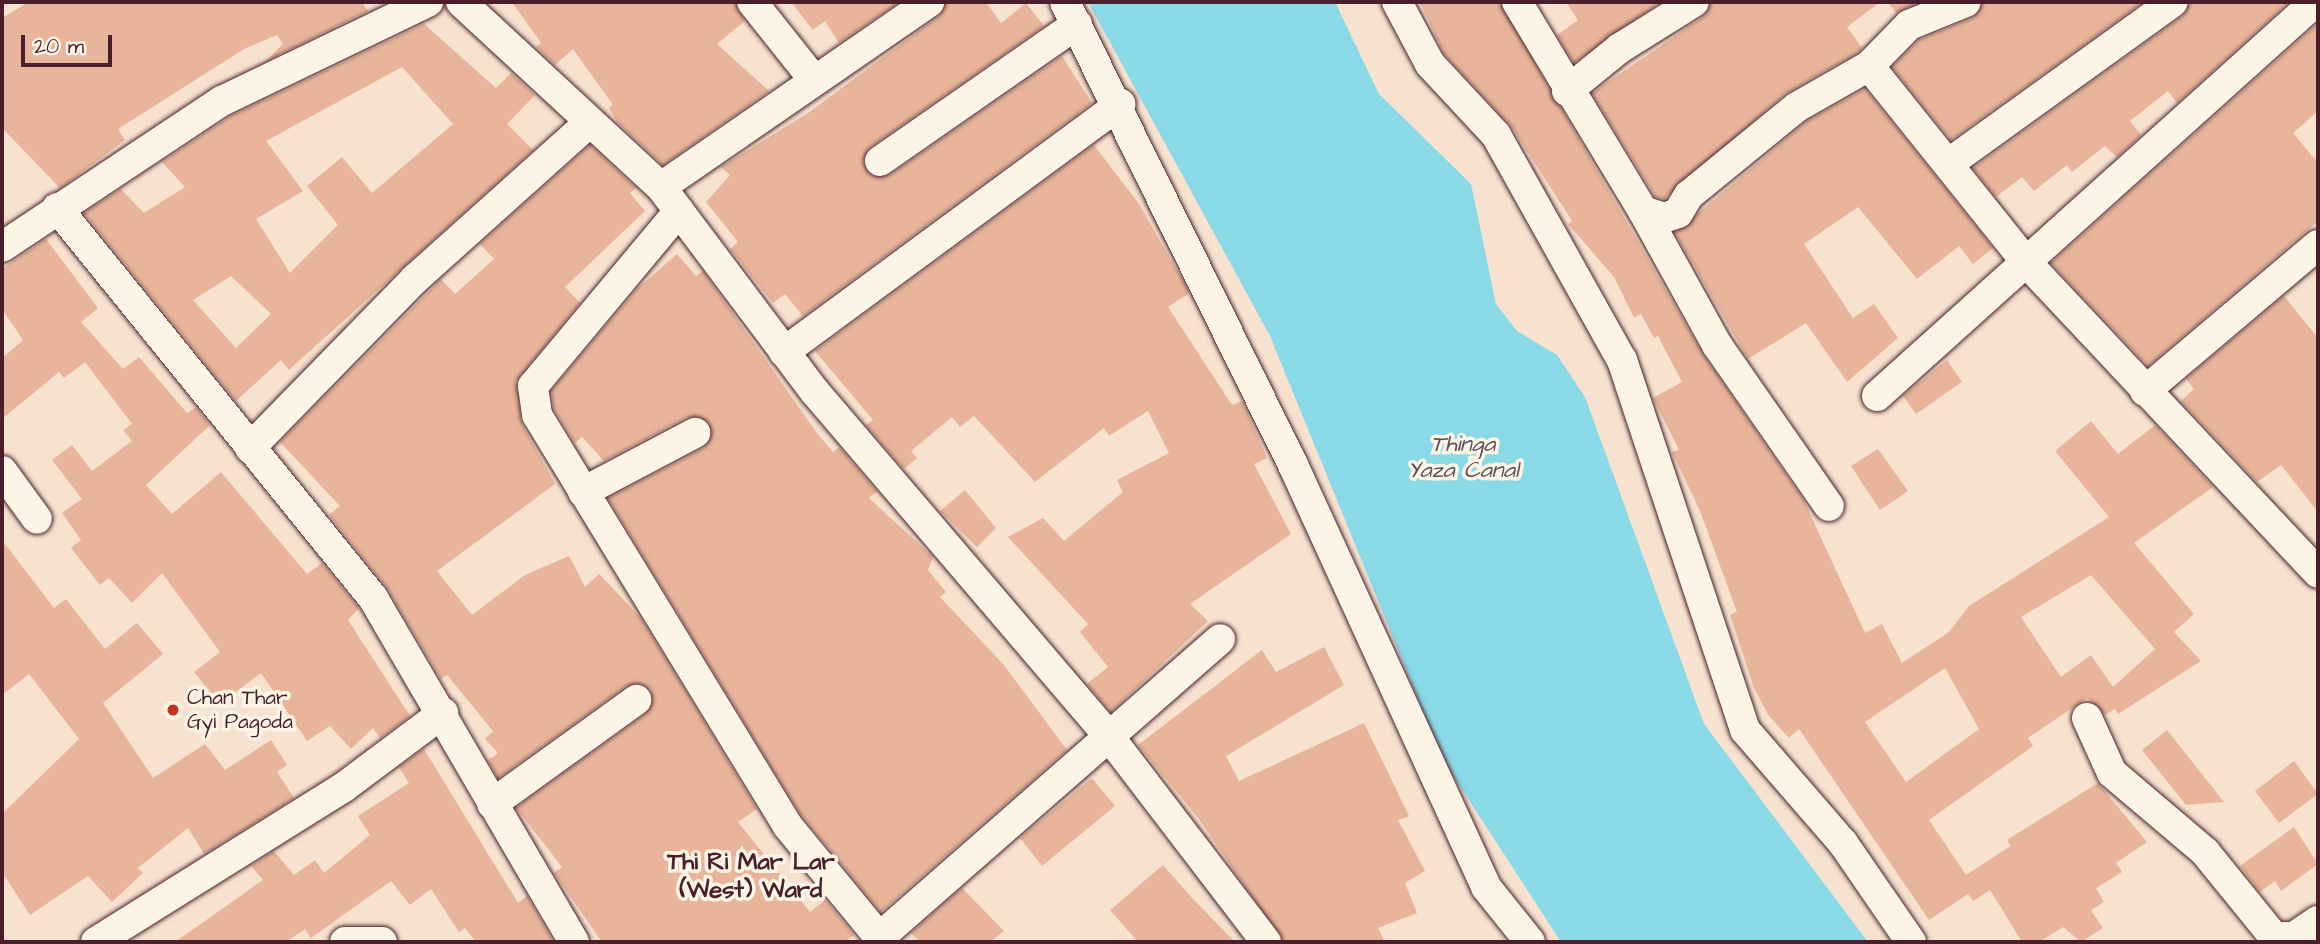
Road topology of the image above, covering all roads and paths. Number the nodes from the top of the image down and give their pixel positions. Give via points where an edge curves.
1 (428, 2) edge
2 (461, 2) edge
3 (752, 2) edge
4 (929, 2) edge
5 (1397, 2) edge
6 (1517, 2) edge
7 (1694, 2) edge
8 (1966, 2) edge
9 (2173, 2) edge
10 (2315, 2) edge
11 (1071, 13) edge
12 (1869, 66) junction
13 (814, 80) junction
14 (1567, 91) junction
15 (1120, 104) junction
16 (589, 123) junction
17 (880, 161) dead end
18 (1948, 164) junction
19 (662, 187) junction
20 (57, 208) junction
21 (679, 211) junction
22 (1643, 211) junction
23 (2318, 245) edge
24 (2, 247) edge
25 (2027, 263) junction
26 (784, 352) junction
27 (2145, 391) junction
28 (1877, 396) dead end
29 (695, 433) dead end
30 (250, 448) junction
31 (2, 471) edge
32 (583, 492) junction
33 (1829, 506) dead end
34 (37, 519) dead end
35 (2318, 572) edge
36 (1220, 639) dead end
37 (636, 700) dead end
38 (443, 713) junction
39 (2087, 718) dead end
40 (1111, 739) junction
41 (492, 804) junction
42 (2318, 921) edge
43 (881, 939) edge
44 (96, 942) edge
45 (345, 942) edge
46 (383, 942) edge
47 (574, 942) edge
48 (1266, 942) edge
49 (1530, 942) edge
50 (1911, 942) edge

1 - 20 street via 222,100
2 - 16 street
3 - 13 street
4 - 13 street
5 - 50 street via 1430,64 1496,135 1622,360 1745,730 1843,843
6 - 14 street
7 - 14 street via 1620,48
8 - 12 street via 1909,25
9 - 18 street
10 - 25 street
11 - 15 street
11 - 17 street
12 - 18 street
12 - 22 street via 1748,144 1689,195 1678,213 1664,218
13 - 19 street
14 - 22 street
15 - 26 street
15 - 49 street via 1486,887
16 - 19 street
16 - 30 street via 415,279
18 - 25 street
19 - 21 street
20 - 24 street
20 - 30 street
21 - 26 street
21 - 32 street via 533,386 537,415
22 - 33 street via 1717,345
23 - 27 street
25 - 27 street
25 - 28 street
26 - 40 street
27 - 35 street
29 - 32 street
30 - 38 street via 373,598
31 - 34 street
32 - 43 street via 787,825
36 - 40 street
37 - 41 street
38 - 41 street
38 - 44 street via 344,787
39 - 42 street via 2112,774 2205,852 2274,937 2294,937
40 - 43 street
40 - 48 street
41 - 47 street
45 - 46 street

